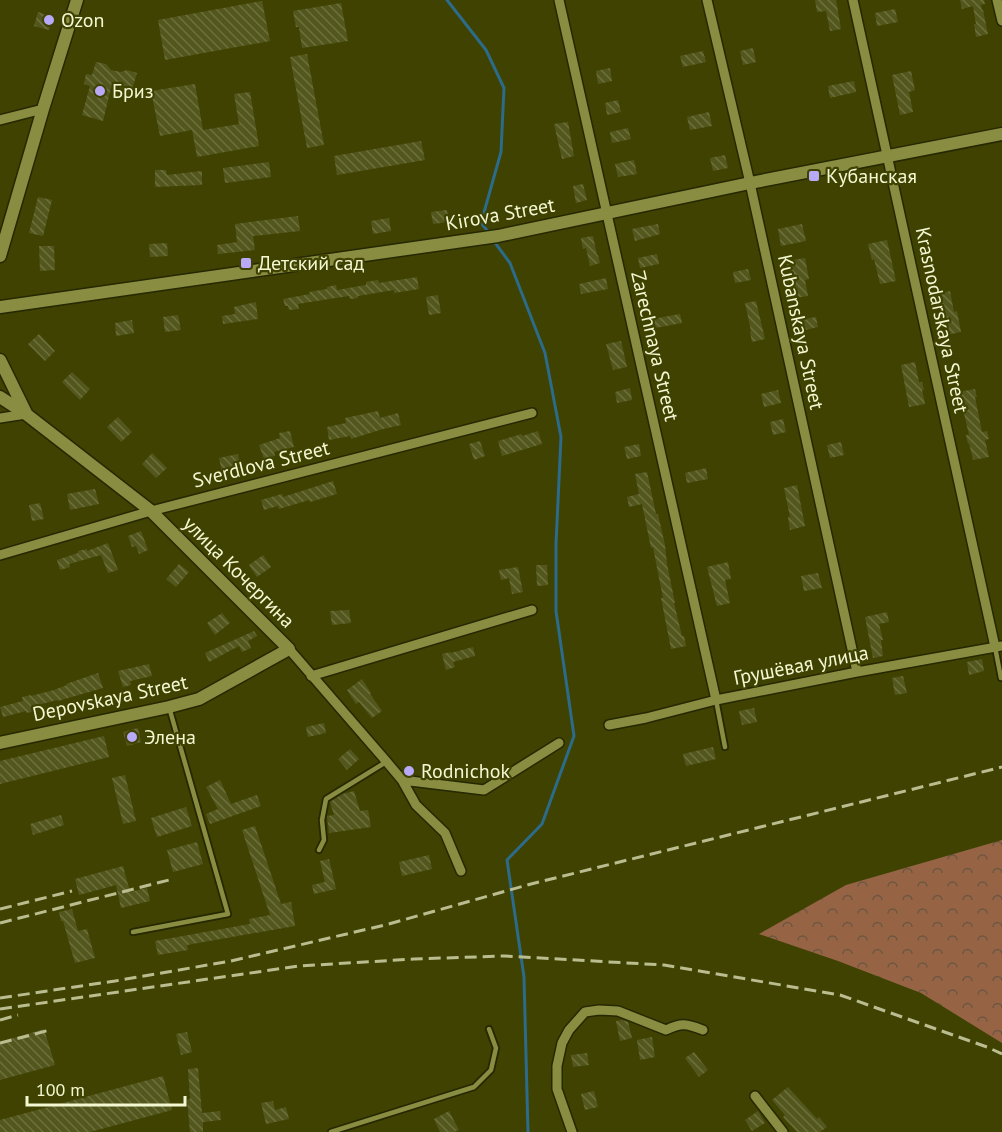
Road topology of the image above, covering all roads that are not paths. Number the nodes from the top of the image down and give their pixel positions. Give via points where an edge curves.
1 (77, 0) edge
2 (559, 0) edge
3 (707, 0) edge
4 (853, 0) edge
5 (998, 0) edge
6 (1002, 21) edge
7 (43, 109) junction
8 (0, 120) edge
9 (1002, 134) edge
10 (887, 156) junction
11 (750, 183) junction
12 (607, 213) junction
13 (0, 256) edge
14 (0, 308) edge
15 (0, 360) edge
16 (0, 397) edge
17 (531, 413) dead end
18 (26, 414) junction
19 (0, 418) edge
20 (151, 511) junction
21 (0, 555) edge
22 (532, 610) dead end
23 (998, 646) edge
24 (288, 650) junction
25 (857, 672) junction
26 (311, 675) junction
27 (1001, 678) edge
28 (716, 700) junction
29 (169, 707) junction
30 (609, 725) dead end
31 (0, 743) edge
32 (559, 743) dead end
33 (725, 747) dead end
34 (386, 761) junction
35 (402, 780) junction
36 (319, 850) dead end
37 (461, 871) dead end
38 (133, 932) dead end
39 (489, 1029) dead end
40 (703, 1030) dead end
41 (755, 1096) dead end
42 (331, 1132) edge
43 (572, 1132) edge
44 (783, 1132) edge

1 - 7 street
2 - 12 street, Zarechnaya Street
3 - 11 street, Kubanskaya Street
4 - 10 street, Krasnodarskaya Street
5 - 6 street
7 - 8 street
7 - 13 street
9 - 10 street, Kirova Street
10 - 11 street, Kirova Street
10 - 23 street, Krasnodarskaya Street
11 - 12 street, Kirova Street
11 - 25 street, Kubanskaya Street
12 - 14 street, Kirova Street via 498,236
12 - 28 street, Zarechnaya Street
15 - 18 street, улица Кочергина
16 - 18 street, улица Кочергина
17 - 20 street, Sverdlova Street
18 - 19 street
18 - 20 street, улица Кочергина
20 - 21 street, Sverdlova Street
20 - 24 street, улица Кочергина
22 - 26 street
23 - 25 street, Грушёвая улица
23 - 27 lane
24 - 26 street, улица Кочергина
24 - 29 street, Depovskaya Street via 199,699
25 - 28 street, Грушёвая улица
26 - 34 street, улица Кочергина
28 - 30 street, Грушёвая улица
28 - 33 lane
29 - 31 street, Depovskaya Street
29 - 38 lane via 228,914
32 - 35 street via 483,790
34 - 35 street, улица Кочергина
34 - 36 lane via 326,799 324,840
35 - 37 street, улица Кочергина via 416,805 445,833
39 - 42 lane via 496,1047 491,1070 474,1087
40 - 43 street via 678,1024 666,1030 618,1011 585,1012 562,1043 557,1066 557,1089
41 - 44 street

